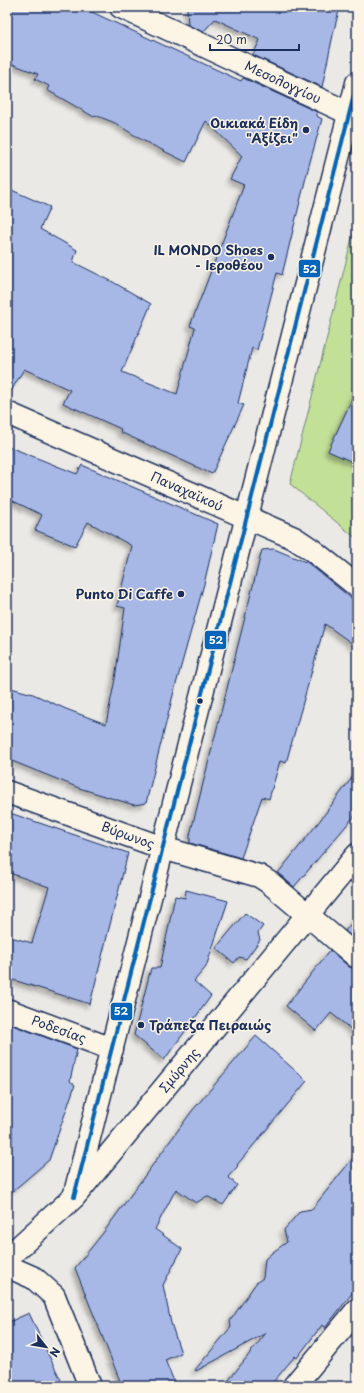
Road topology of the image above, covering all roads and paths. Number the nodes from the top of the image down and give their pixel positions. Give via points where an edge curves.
1 (121, 7) edge
2 (357, 83) edge
3 (353, 115) edge
4 (7, 413) edge
5 (247, 517) junction
6 (357, 586) edge
7 (7, 792) edge
8 (163, 848) junction
9 (357, 855) edge
10 (308, 914) junction
11 (357, 957) edge
12 (7, 1010) edge
13 (112, 1049) junction
14 (74, 1197) junction
15 (7, 1258) edge
16 (7, 1266) edge
17 (357, 1310) edge
18 (90, 1386) edge
19 (294, 1386) edge

1 - 3 street, Μεσολογγίου
2 - 3 street
3 - 5 street
4 - 5 street, Παναχαϊκού
5 - 6 street, Παναχαϊκού via 294,538
5 - 8 street
7 - 8 street, Βύρωνος
8 - 10 street, Βύρωνος via 259,876
8 - 13 street
9 - 10 street, Σμύρνης
10 - 11 street, Βύρωνος
10 - 14 street, Σμύρνης
12 - 13 street, Ροδεσίας
13 - 14 street
14 - 15 street, Σμύρνης
16 - 18 street via 34,1278 54,1296
17 - 19 street

